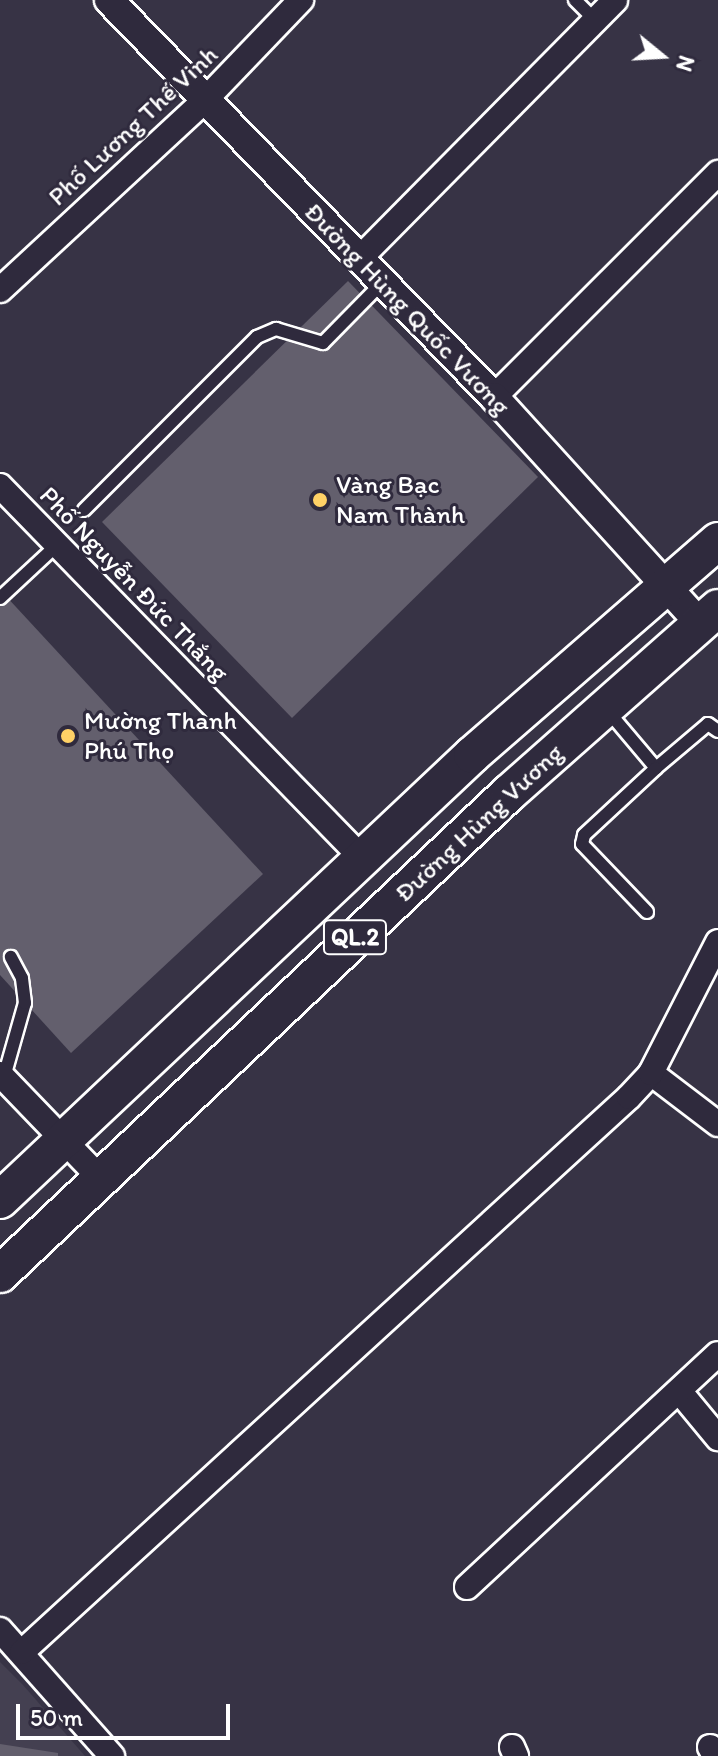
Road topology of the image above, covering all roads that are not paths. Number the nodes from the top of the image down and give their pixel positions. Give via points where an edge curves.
1 (109, 0) edge
2 (301, 0) edge
3 (575, 0) edge
4 (615, 0) edge
5 (595, 20) junction
6 (205, 100) junction
7 (718, 173) edge
8 (359, 259) junction
9 (382, 283) junction
10 (0, 290) edge
11 (494, 397) junction
12 (0, 486) edge
13 (84, 510) dead end
14 (718, 541) edge
15 (57, 545) junction
16 (667, 586) junction
17 (0, 598) edge
18 (709, 616) edge
19 (605, 707) junction
20 (718, 731) edge
21 (656, 768) junction
22 (362, 858) junction
23 (647, 912) dead end
24 (718, 942) edge
25 (11, 957) dead end
26 (651, 1073) junction
27 (2, 1075) edge
28 (718, 1124) edge
29 (63, 1139) junction
30 (100, 1178) junction
31 (0, 1200) edge
32 (0, 1274) edge
33 (718, 1354) edge
34 (680, 1392) junction
35 (718, 1438) edge
36 (467, 1587) dead end
37 (0, 1630) edge
38 (22, 1652) junction
39 (112, 1756) edge

1 - 6 street, Đường Hùng Quốc Vương
2 - 6 street, Phố Lương Thế Vinh
3 - 5 lane
4 - 5 street
5 - 8 street
6 - 8 street, Đường Hùng Quốc Vương
6 - 10 street, Phố Lương Thế Vinh
7 - 11 street
8 - 9 street, Đường Hùng Quốc Vương
9 - 11 street, Đường Hùng Quốc Vương
9 - 13 lane via 323,343 276,329 257,337
11 - 16 street, Đường Hùng Quốc Vương
12 - 15 street, Phố Nguyễn Đức Thắng
14 - 16 main road, Đường Hùng Vương / QL.2
15 - 17 lane
15 - 22 street, Phố Nguyễn Đức Thắng
16 - 18 street, Đường Hùng Quốc Vương
16 - 22 main road, Đường Hùng Vương / QL.2
18 - 19 main road, Đường Hùng Vương / QL.2
19 - 21 lane
19 - 30 main road, Đường Hùng Vương / QL.2
20 - 21 lane via 708,724
21 - 23 lane via 584,835 582,844
22 - 29 main road, Đường Hùng Vương / QL.2
24 - 26 street
25 - 27 lane via 22,978 25,1003
26 - 28 street
26 - 38 street
27 - 29 street
29 - 30 street
29 - 31 main road, Đường Hùng Vương / QL.2
30 - 32 main road, Đường Hùng Vương / QL.2
33 - 34 street
34 - 35 street
34 - 36 street
37 - 38 street
38 - 39 street

